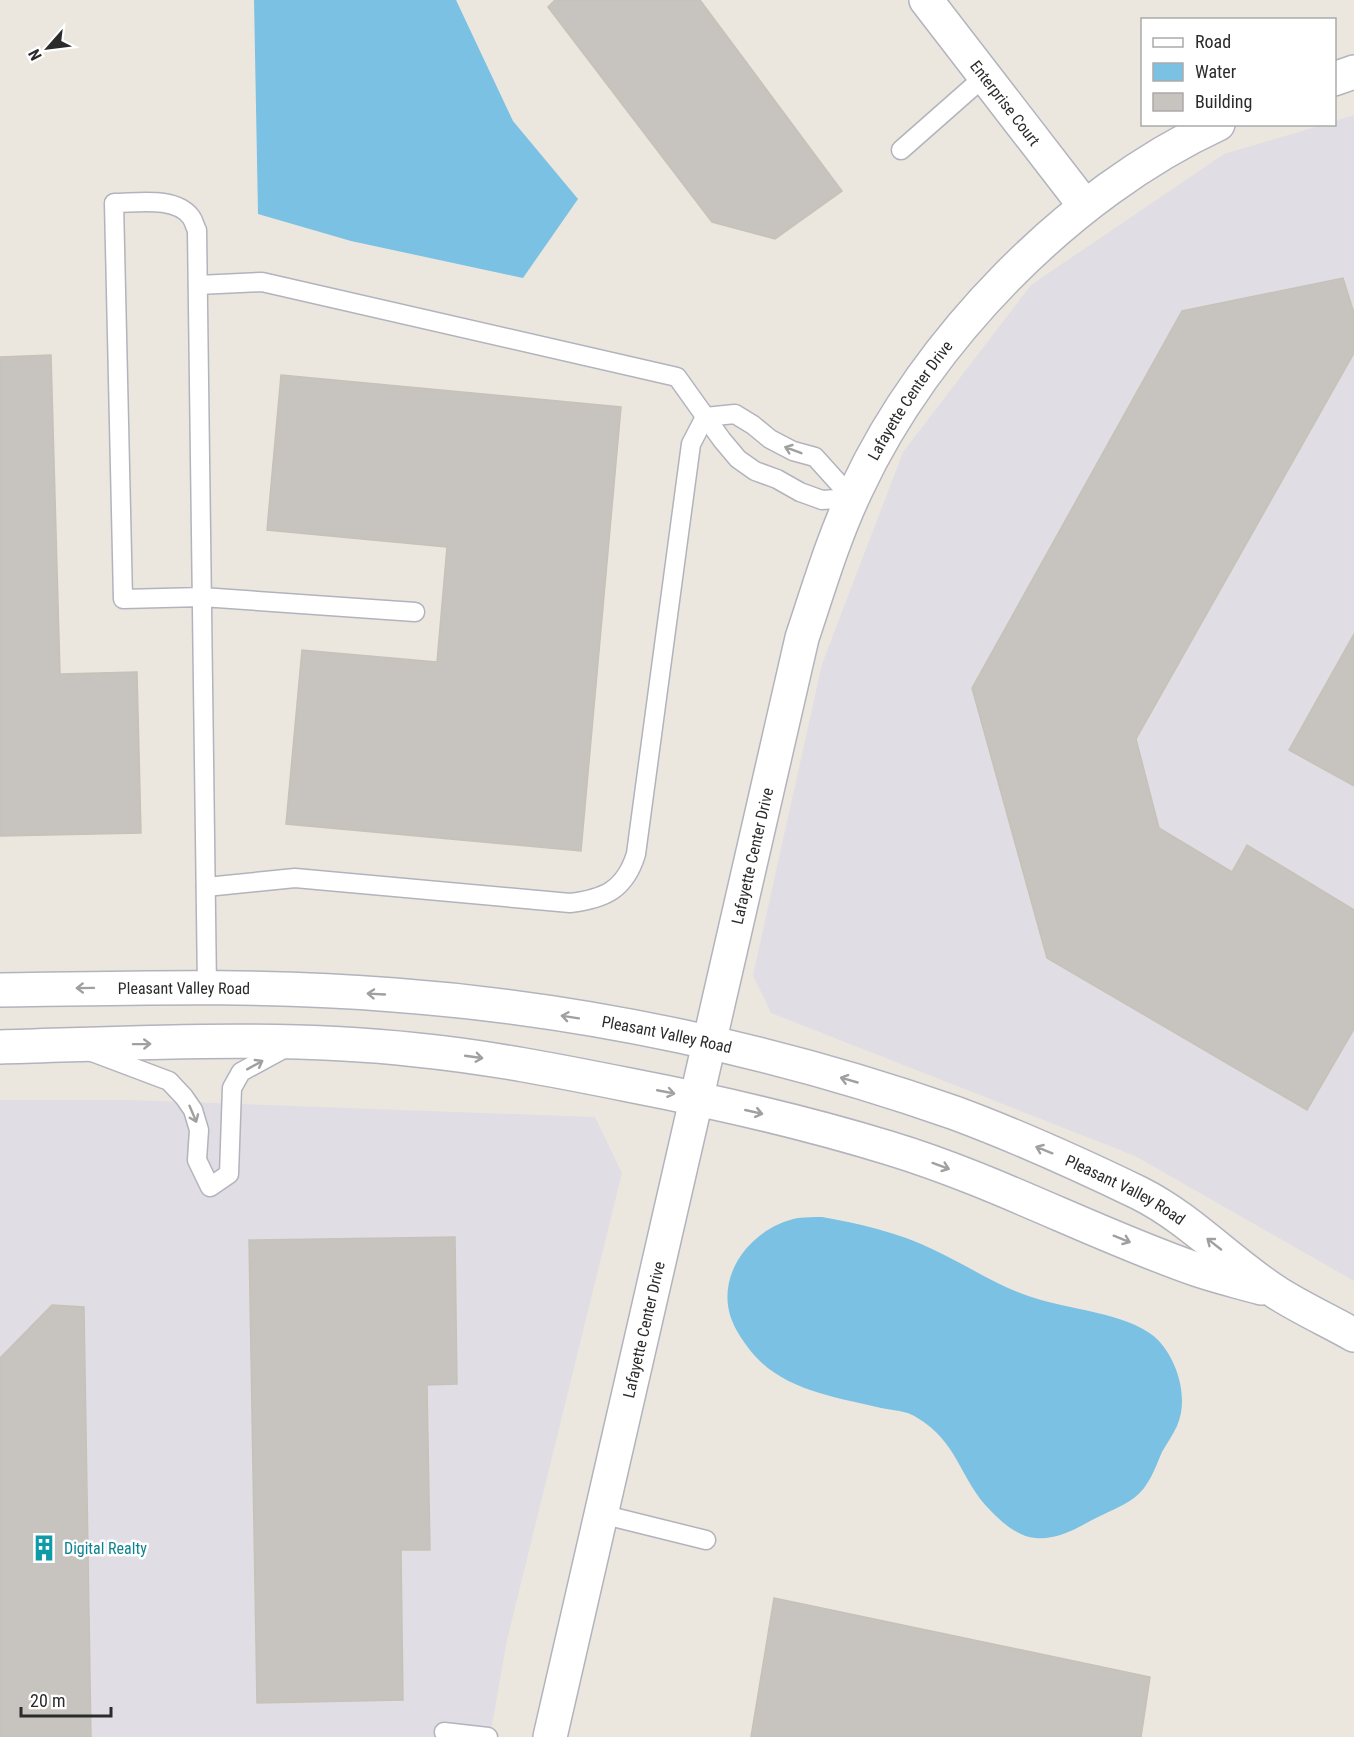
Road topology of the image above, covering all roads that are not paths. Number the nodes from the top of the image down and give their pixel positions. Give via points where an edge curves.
1 (926, 0) edge
2 (1354, 72) edge
3 (984, 76) junction
4 (1336, 79) edge
5 (1214, 126) edge
6 (901, 150) dead end
7 (1085, 206) junction
8 (198, 285) junction
9 (705, 417) junction
10 (852, 498) junction
11 (202, 597) junction
12 (415, 612) dead end
13 (206, 887) junction
14 (207, 988) junction
15 (0, 990) edge
16 (710, 1042) junction
17 (294, 1043) junction
18 (74, 1045) junction
19 (0, 1047) edge
20 (697, 1098) junction
21 (1277, 1293) junction
22 (1354, 1335) edge
23 (601, 1514) junction
24 (706, 1540) dead end
25 (444, 1732) dead end
26 (488, 1737) edge
27 (550, 1737) edge

1 - 3 main road, Enterprise Court
2 - 4 main road
3 - 6 lane
3 - 7 main road, Enterprise Court
5 - 7 main road, Lafayette Center Drive via 1134,171
7 - 10 main road, Lafayette Center Drive via 1030,253 985,299 930,368 888,430
8 - 9 lane via 262,282 677,377
8 - 11 lane
8 - 11 lane via 197,230 191,217 167,203 114,203 123,599
10 -> 9 lane via 815,457 770,440 735,414
9 - 10 lane via 738,459 755,471 822,500
9 - 13 lane via 691,444 636,854 619,885 598,898 570,903 295,878
10 - 16 main road, Lafayette Center Drive via 802,638
11 - 12 lane
11 - 13 lane
13 - 14 lane
14 -> 15 main road, Pleasant Valley Road
16 -> 14 main road, Pleasant Valley Road via 493,1005 287,988
16 - 20 main road, Lafayette Center Drive
21 -> 16 main road, Pleasant Valley Road via 1144,1196 1062,1157 955,1114
18 -> 17 main road, Pleasant Valley Road
18 -> 17 lane via 169,1082 193,1110 199,1130 197,1160 210,1187 229,1174 232,1088 241,1072
17 -> 20 main road, Pleasant Valley Road via 416,1050 493,1060
18 - 19 main road, Pleasant Valley Road
20 -> 21 main road, Pleasant Valley Road via 892,1148 986,1182 1198,1270
20 - 23 main road, Lafayette Center Drive
21 - 22 main road, Pleasant Valley Road
23 - 24 lane
23 - 27 main road, Lafayette Center Drive
25 - 26 lane

